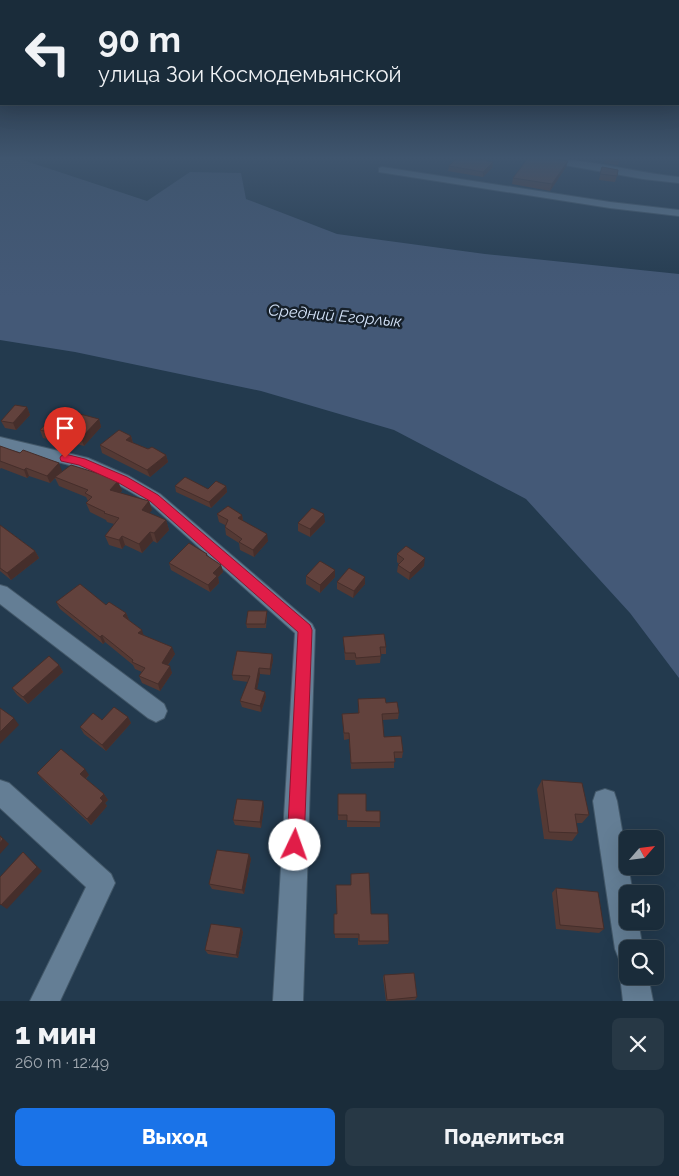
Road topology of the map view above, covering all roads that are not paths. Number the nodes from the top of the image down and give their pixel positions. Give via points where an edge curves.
1 (608, 205) edge
2 (679, 213) edge
3 (0, 442) edge
4 (0, 593) edge
5 (156, 711) dead end
6 (0, 792) edge
7 (605, 801) dead end
8 (628, 940) edge
9 (635, 985) edge
10 (45, 1001) edge
11 (288, 1001) edge
12 (638, 1001) edge

1 - 2 street
3 - 11 street via 82,462 154,498 305,630
4 - 5 street
6 - 10 street via 102,883
7 - 8 street
9 - 12 street

